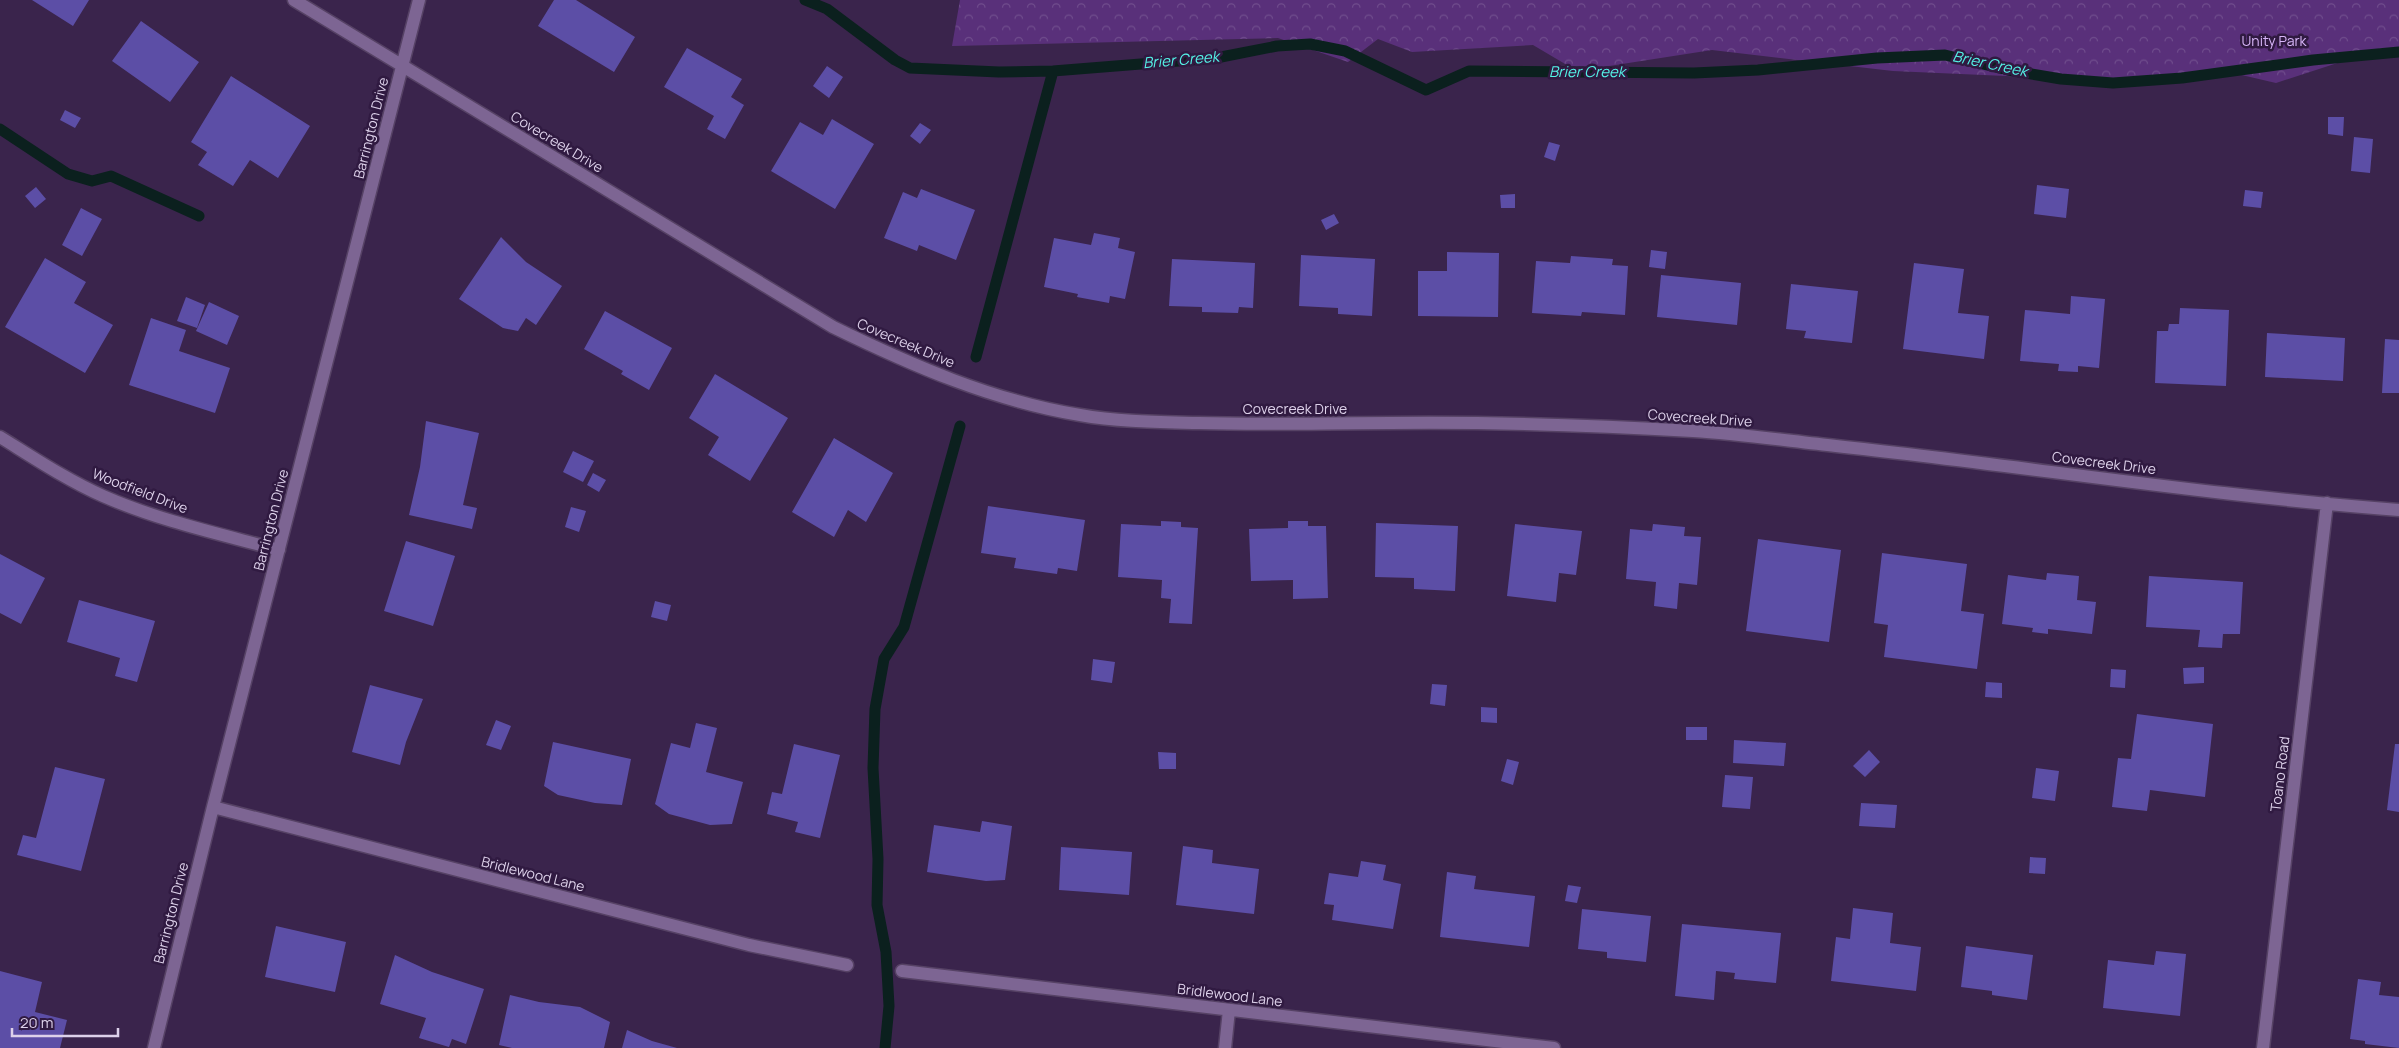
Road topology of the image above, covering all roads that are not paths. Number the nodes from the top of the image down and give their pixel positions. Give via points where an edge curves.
1 (294, 0) edge
2 (419, 0) edge
3 (402, 66) junction
4 (0, 438) edge
5 (2328, 503) junction
6 (2399, 510) edge
7 (280, 550) junction
8 (213, 808) junction
9 (847, 966) dead end
10 (902, 971) dead end
11 (1229, 1010) junction
12 (154, 1048) edge
13 (1224, 1048) edge
14 (1554, 1048) edge
15 (2263, 1048) edge

1 - 3 street, Covecreek Drive
2 - 3 street, Barrington Drive
3 - 5 street, Covecreek Drive via 833,327 905,362 1040,407 1132,422 1412,423 1697,431
3 - 7 street, Barrington Drive
4 - 7 street, Woodfield Drive via 104,496 170,521
5 - 6 street, Covecreek Drive
5 - 15 street, Toano Road
7 - 8 street, Barrington Drive
8 - 9 street, Bridlewood Lane via 749,945
8 - 12 street, Barrington Drive
10 - 11 street, Bridlewood Lane
11 - 13 street
11 - 14 street, Bridlewood Lane

